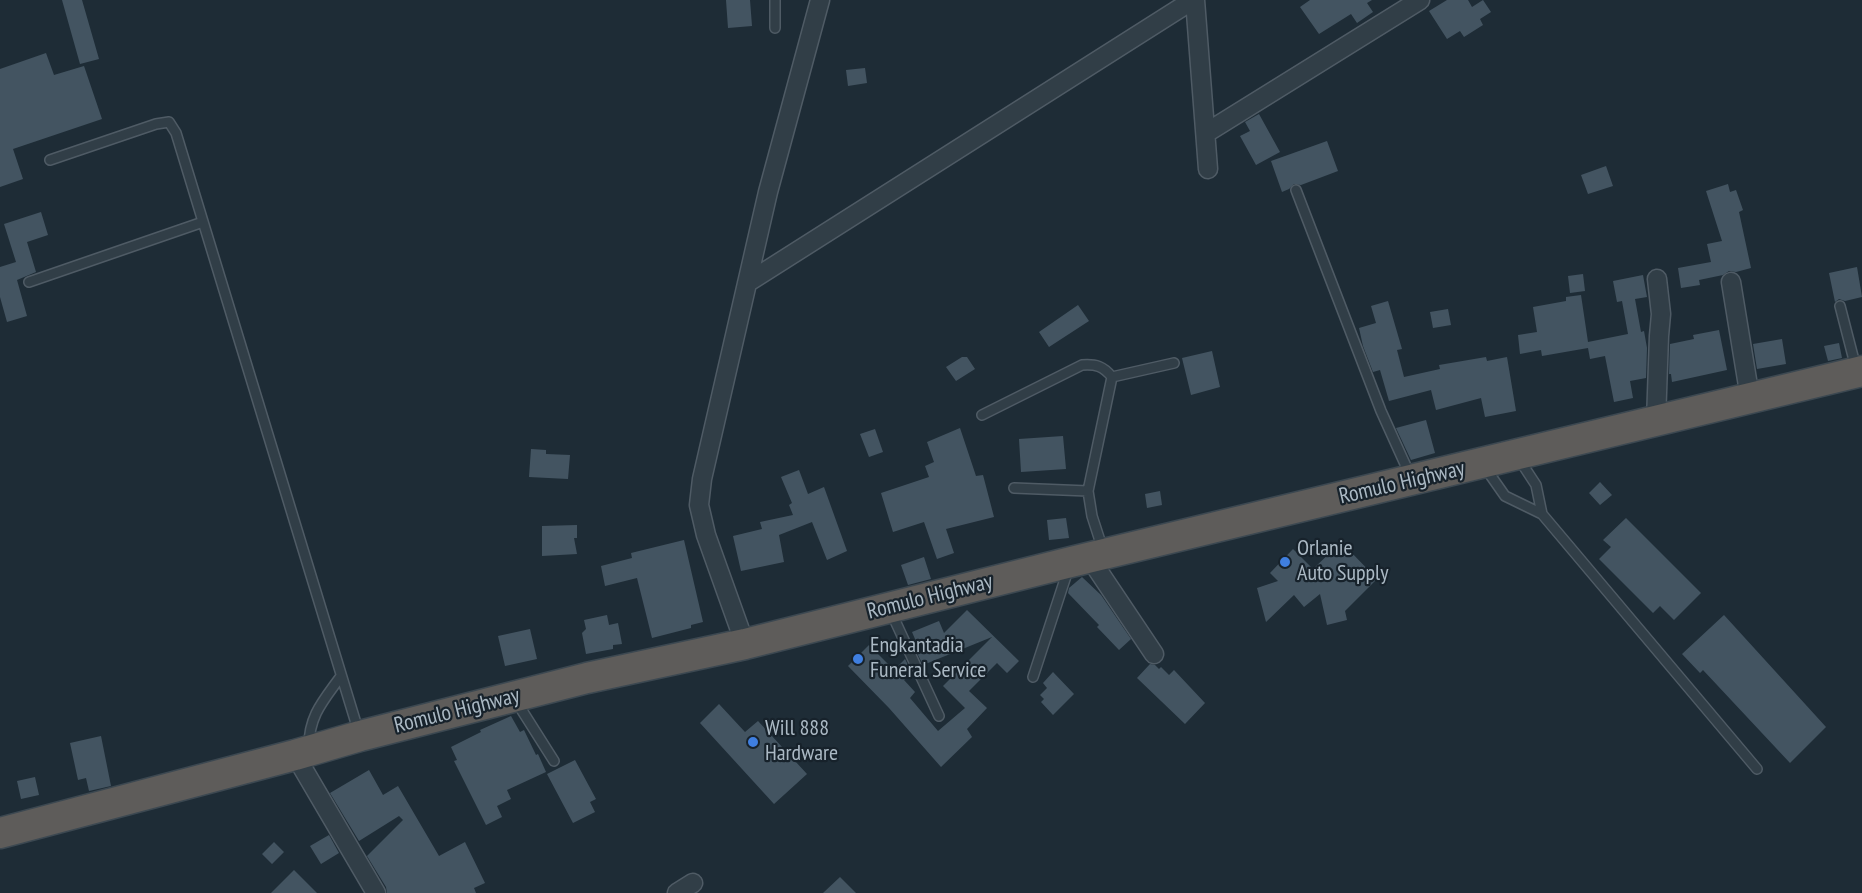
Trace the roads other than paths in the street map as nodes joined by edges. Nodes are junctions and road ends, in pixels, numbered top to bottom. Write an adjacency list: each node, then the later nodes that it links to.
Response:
1 (776, 0): 5 (lane)
2 (820, 0): 14 (street)
3 (1194, 0): 6 (street); 14 (street)
4 (1420, 0): 6 (street)
5 (776, 28)
6 (1206, 134): 8 (street)
7 (50, 160): 10 (lane)
8 (1208, 169)
9 (1296, 190): 24 (lane)
10 (203, 222): 12 (lane); 32 (lane)
11 (1657, 279): 21 (street)
12 (29, 282)
13 (1731, 282): 19 (street)
14 (747, 283): 30 (street)
15 (1840, 306): 17 (lane)
16 (1174, 363): 18 (lane)
17 (1859, 372): 19 (highway, Romulo Highway)
18 (1112, 377): 20 (lane); 26 (lane)
19 (1750, 399): 21 (highway, Romulo Highway)
20 (982, 415)
21 (1656, 421): 22 (highway, Romulo Highway)
22 (1516, 456): 23 (highway, Romulo Highway); 27 (lane)
23 (1483, 464): 24 (highway, Romulo Highway); 27 (lane)
24 (1413, 480): 28 (highway, Romulo Highway)
25 (1014, 488): 26 (lane)
26 (1088, 491): 28 (lane)
27 (1542, 514): 39 (lane)
28 (1088, 558): 29 (highway, Romulo Highway); 31 (street); 33 (lane)
29 (889, 608): 30 (highway, Romulo Highway); 35 (lane)
30 (745, 644): 34 (highway, Romulo Highway)
31 (1154, 654)
32 (341, 676): 36 (lane); 37 (lane)
33 (1033, 677)
34 (513, 696): 36 (highway, Romulo Highway); 38 (lane)
35 (939, 716)
36 (360, 736): 37 (highway, Romulo Highway)
37 (302, 753): 40 (highway, Romulo Highway); 42 (street)
38 (554, 761)
39 (1757, 770)
40 (0, 833)
41 (693, 883): 43 (street)
42 (376, 893)
43 (677, 893)

